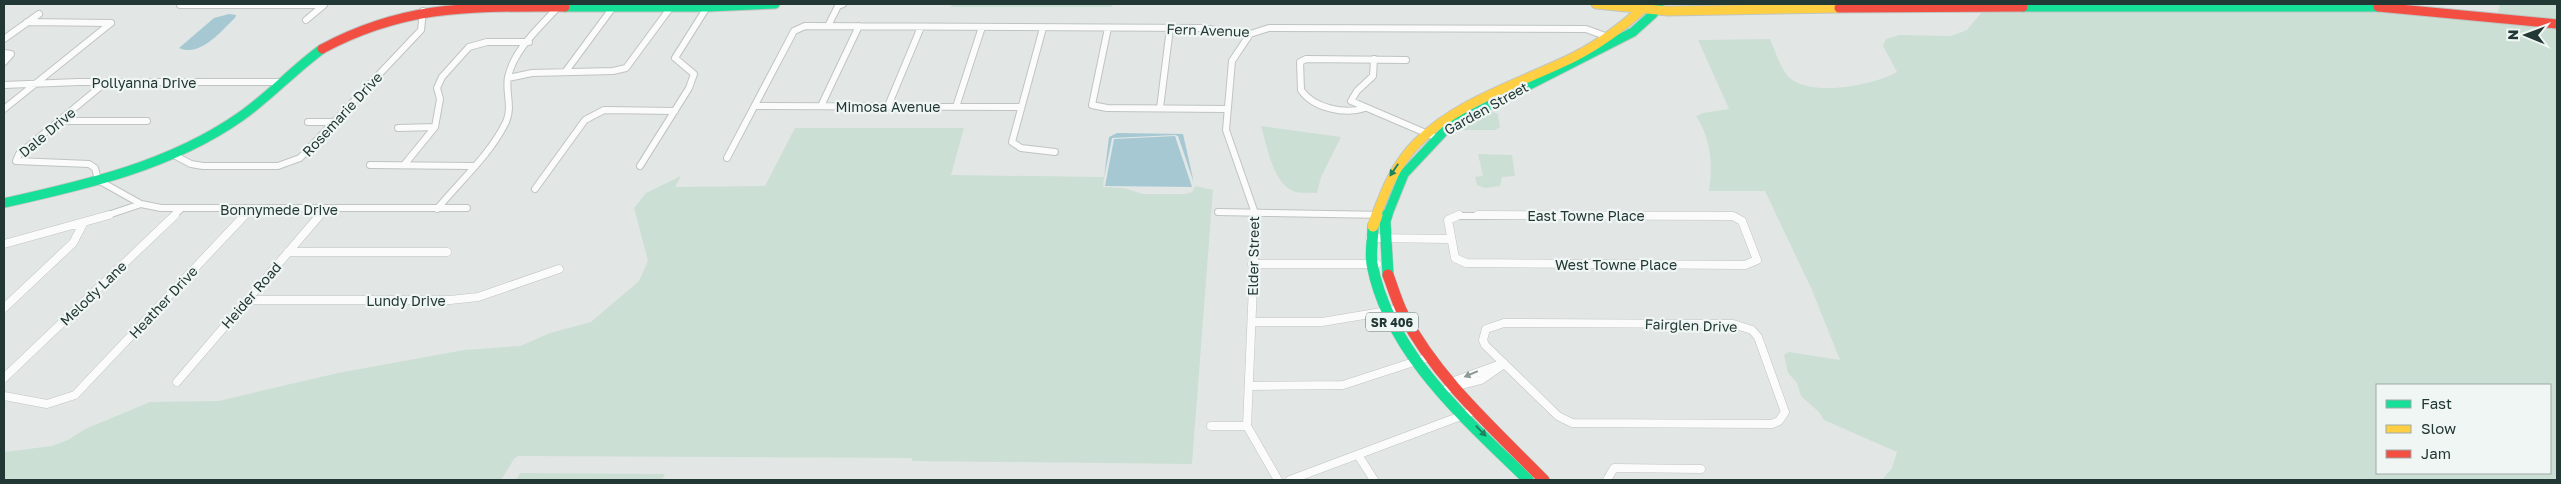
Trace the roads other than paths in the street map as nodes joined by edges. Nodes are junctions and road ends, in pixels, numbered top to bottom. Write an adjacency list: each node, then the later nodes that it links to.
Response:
1 (197, 4): 5 (street); 16 (street)
2 (775, 4): 7 (street)
3 (839, 4): 19 (street)
4 (1596, 4): 11 (street)
5 (180, 5)
6 (504, 5): 9 (street); 14 (street)
7 (708, 5): 13 (street); 50 (street)
8 (1987, 5): 12 (street); 18 (street)
9 (558, 6): 10 (street); 29 (street)
10 (614, 6): 13 (street); 34 (street)
11 (1651, 6): 12 (street); 27 (street); 35 (street, Garden Street / SR 406)
12 (1838, 6)
13 (670, 7): 34 (street)
14 (431, 8): 38 (street); 54 (street, Rosemarie Drive)
15 (39, 14): 17 (street)
16 (306, 20)
17 (27, 22): 28 (street); 40 (street)
18 (2557, 24)
19 (828, 26): 20 (street, Fern Avenue); 41 (street, Fern Avenue)
20 (859, 26): 21 (street, Fern Avenue); 42 (street)
21 (921, 27): 22 (street, Fern Avenue); 43 (street)
22 (982, 27): 23 (street, Fern Avenue); 44 (street)
23 (1043, 28): 24 (street, Fern Avenue); 45 (street)
24 (1108, 28): 25 (street, Fern Avenue); 46 (street)
25 (1170, 28): 26 (street, Fern Avenue); 46 (street)
26 (1250, 34): 27 (street, Fern Avenue); 49 (street, Elder Street)
27 (1608, 37): 35 (street)
28 (4, 39)
29 (529, 42): 36 (street); 55 (street)
30 (4, 53): 33 (street)
31 (1374, 60): 32 (street); 47 (street); 47 (street)
32 (1406, 60)
33 (4, 62)
34 (566, 71): 36 (street)
35 (1546, 72): 57 (street, Garden Street / SR 406); 57 (street, Garden Street / SR 406)
36 (508, 78): 63 (street)
37 (106, 82): 38 (street, Pollyanna Drive); 40 (street, Pollyanna Drive); 51 (street, Dale Drive)
38 (284, 82): 59 (street)
39 (4, 85): 40 (street, Pollyanna Drive)
40 (34, 85): 48 (street)
41 (755, 106): 42 (street, Mimosa Avenue); 60 (street)
42 (821, 106): 43 (street, Mimosa Avenue)
43 (888, 106): 44 (street, Mimosa Avenue)
44 (956, 107): 45 (street, Mimosa Avenue)
45 (1021, 107): 58 (street)
46 (1160, 108): 49 (street)
47 (1365, 108): 57 (street)
48 (4, 109)
49 (1227, 109): 75 (street, Elder Street)
50 (675, 111): 64 (street); 66 (street)
51 (60, 121): 52 (street); 65 (street, Dale Drive)
52 (147, 121)
53 (308, 122): 54 (street)
54 (334, 122): 59 (street, Rosemarie Drive)
55 (435, 127): 56 (street); 62 (street)
56 (398, 128)
57 (1431, 136): 76 (street, Garden Street / SR 406, one-way to 76); 77 (street, Garden Street / SR 406)
58 (1056, 152)
59 (172, 154): 65 (street)
60 (728, 158)
61 (370, 165): 62 (street)
62 (404, 165): 63 (street)
63 (472, 166): 73 (street)
64 (640, 166)
65 (98, 180): 67 (street); 68 (street, Bonnymede Drive)
66 (536, 189)
67 (4, 203)
68 (141, 204): 69 (street, Bonnymede Drive); 79 (street)
69 (182, 208): 71 (street, Bonnymede Drive); 98 (street, Melody Lane)
70 (467, 208): 73 (street, Bonnymede Drive)
71 (251, 209): 72 (street, Bonnymede Drive); 103 (street, Heather Drive)
72 (325, 209): 73 (street, Bonnymede Drive); 84 (street, Heider Road)
73 (437, 209)
74 (1218, 212): 75 (street)
75 (1256, 213): 76 (street); 86 (street, Elder Street)
76 (1374, 215): 77 (street); 80 (street, Garden Street / SR 406)
77 (1386, 215): 81 (street, Garden Street / SR 406)
78 (1742, 222): 82 (street, East Towne Place); 82 (street, West Towne Place)
79 (83, 224): 83 (street); 91 (street)
80 (1370, 238): 81 (street); 87 (street, Garden Street / SR 406)
81 (1383, 239): 82 (street); 88 (street, Garden Street / SR 406)
82 (1450, 239)
83 (4, 244)
84 (288, 252): 85 (street); 90 (street, Heider Road)
85 (447, 252)
86 (1252, 264): 87 (street); 94 (street, Elder Street)
87 (1373, 264): 88 (street); 93 (street, Garden Street / SR 406)
88 (1386, 265): 92 (street, Garden Street / SR 406)
89 (559, 269): 90 (street, Lundy Drive)
90 (247, 300): 99 (street, Heider Road)
91 (4, 308)
92 (1400, 309): 93 (street); 95 (street, Garden Street / SR 406)
93 (1387, 312): 94 (street); 96 (street, Garden Street / SR 406)
94 (1252, 322): 100 (street, Elder Street)
95 (1429, 357): 96 (street); 101 (street, Garden Street / SR 406)
96 (1417, 361): 100 (street); 102 (street, Garden Street / SR 406)
97 (1504, 363): 97 (street, Fairglen Drive); 101 (street)
98 (4, 378)
99 (177, 382)
100 (1249, 386): 107 (street, Elder Street)
101 (1454, 386): 102 (street); 104 (street, Garden Street / SR 406)
102 (1443, 391): 105 (street, Garden Street / SR 406)
103 (4, 396)
104 (1477, 410): 105 (street); 114 (street, Garden Street / SR 406)
105 (1465, 415): 108 (street); 113 (street, Garden Street / SR 406, one-way to 113)
106 (1211, 426): 107 (street)
107 (1247, 426): 110 (street)
108 (1358, 455): 111 (street); 112 (street)
109 (1700, 469): 115 (street)
110 (1278, 480)
111 (1290, 480)
112 (1374, 480)
113 (1528, 480)
114 (1544, 480)
115 (1607, 480)

